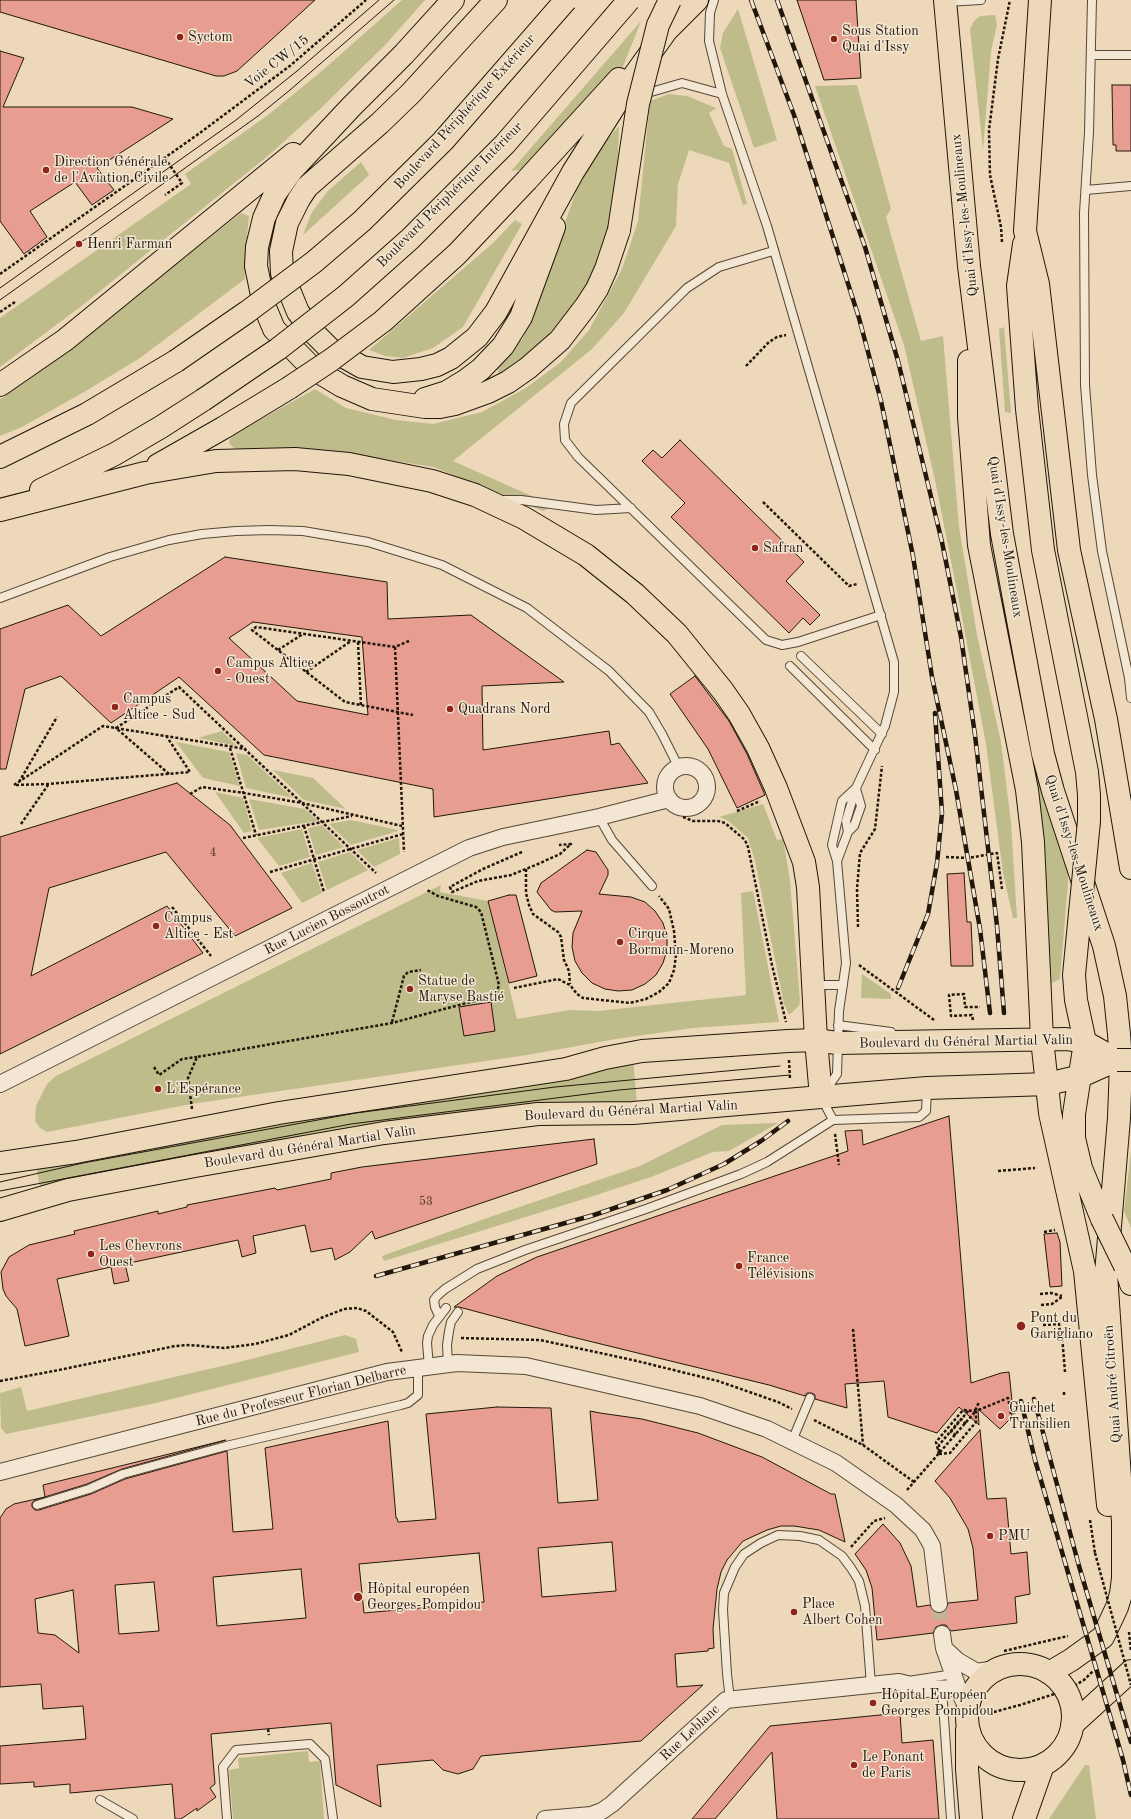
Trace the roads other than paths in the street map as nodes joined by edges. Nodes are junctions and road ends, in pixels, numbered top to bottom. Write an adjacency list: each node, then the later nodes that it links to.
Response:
1 (453, 0): 17 (main road)
2 (496, 0): 18 (main road)
3 (566, 0): 26 (main road, Boulevard Périphérique Extérieur, bridge)
4 (629, 0): 30 (main road, Boulevard Périphérique Intérieur, bridge)
5 (670, 0): 25 (main road, bridge)
6 (697, 0): 12 (main road)
7 (714, 0): 15 (lane)
8 (981, 0): 11 (lane)
9 (1040, 0): 21 (main road)
10 (1092, 0): 13 (lane)
11 (945, 1): 23 (main road, Quai d'Issy-les-Moulineaux)
12 (669, 27): 16 (main road); 27 (main road, bridge)
13 (1091, 55): 14 (lane); 20 (lane)
14 (1131, 55)
15 (722, 94): 16 (lane); 22 (lane)
16 (623, 103): 18 (main road)
17 (351, 107): 24 (main road); 25 (main road)
18 (573, 172): 25 (main road)
19 (1131, 186): 20 (lane)
20 (1086, 190): 35 (lane)
21 (1025, 231): 42 (main road); 50 (main road, bridge)
22 (773, 251): 29 (lane); 32 (lane)
23 (969, 266): 49 (main road); 51 (main road, Quai d'Issy-les-Moulineaux)
24 (0, 385)
25 (409, 405)
26 (0, 457)
27 (145, 472): 28 (main road); 30 (main road)
28 (486, 500): 29 (lane); 46 (main road)
29 (631, 508): 32 (lane)
30 (0, 510)
31 (0, 598): 38 (lane)
32 (881, 615): 36 (lane)
33 (801, 656): 36 (lane)
34 (790, 666): 37 (lane)
35 (1131, 698)
36 (882, 734): 37 (lane)
37 (875, 750): 39 (lane)
38 (679, 768): 40 (street); 40 (street)
39 (856, 788): 43 (lane); 43 (lane)
40 (669, 799): 41 (street, Rue Lucien Bossoutrot)
41 (598, 817): 45 (lane); 53 (street, Rue Lucien Bossoutrot)
42 (1129, 835): 44 (main road)
43 (837, 861): 47 (lane)
44 (1131, 868)
45 (652, 886)
46 (812, 985): 47 (lane); 48 (main road)
47 (843, 985): 48 (lane)
48 (830, 1036): 49 (main road, Boulevard du Général Martial Valin); 56 (main road); 58 (main road, Boulevard du Général Martial Valin)
49 (1042, 1039): 50 (main road, Boulevard du Général Martial Valin); 54 (main road)
50 (1085, 1042): 51 (main road, Boulevard du Général Martial Valin); 52 (main road)
51 (1123, 1061): 52 (main road, Boulevard du Général Martial Valin); 70 (main road, Quai André Citroën)
52 (1081, 1076): 54 (main road, Boulevard du Général Martial Valin); 60 (main road, bridge)
53 (0, 1084)
54 (1048, 1084): 55 (main road, Boulevard du Général Martial Valin); 70 (main road)
55 (927, 1088): 56 (main road, Boulevard du Général Martial Valin); 57 (lane)
56 (820, 1097): 57 (lane); 59 (main road, Boulevard du Général Martial Valin)
57 (833, 1120): 63 (lane)
58 (0, 1162)
59 (0, 1210)
60 (1128, 1275)
61 (446, 1308): 63 (lane)
62 (458, 1312): 64 (lane)
63 (439, 1316): 65 (lane)
64 (448, 1364): 65 (street, Rue du Professeur Florian Delbarre); 67 (street, Rue du Professeur Florian Delbarre)
65 (419, 1368): 68 (street, Rue du Professeur Florian Delbarre); 69 (lane)
66 (810, 1398): 67 (lane)
67 (792, 1441): 71 (street, Rue du Professeur Florian Delbarre)
68 (0, 1472)
69 (37, 1505)
70 (1123, 1578): 75 (main road, Quai André Citroën)
71 (939, 1604)
72 (999, 1660): 74 (street); 75 (main road); 81 (main road)
73 (1131, 1671): 82 (main road)
74 (977, 1672): 76 (lane, Rue Leblanc); 76 (street)
75 (1048, 1672): 82 (main road)
76 (955, 1681): 77 (lane, Rue Leblanc); 79 (street, Rue Leblanc); 81 (street)
77 (899, 1682): 78 (street, Rue Leblanc); 79 (street, Rue Leblanc)
78 (871, 1685): 80 (street, Rue Leblanc); 80 (lane)
79 (942, 1690): 89 (lane)
80 (730, 1700): 88 (street, Rue Leblanc)
81 (967, 1716): 83 (main road); 90 (main road)
82 (1072, 1725): 83 (main road)
83 (1043, 1765): 91 (main road)
84 (100, 1800): 85 (lane)
85 (133, 1819)
86 (227, 1819): 87 (lane)
87 (333, 1819)
88 (546, 1819)
89 (952, 1819)
90 (971, 1819)
91 (1024, 1819)

